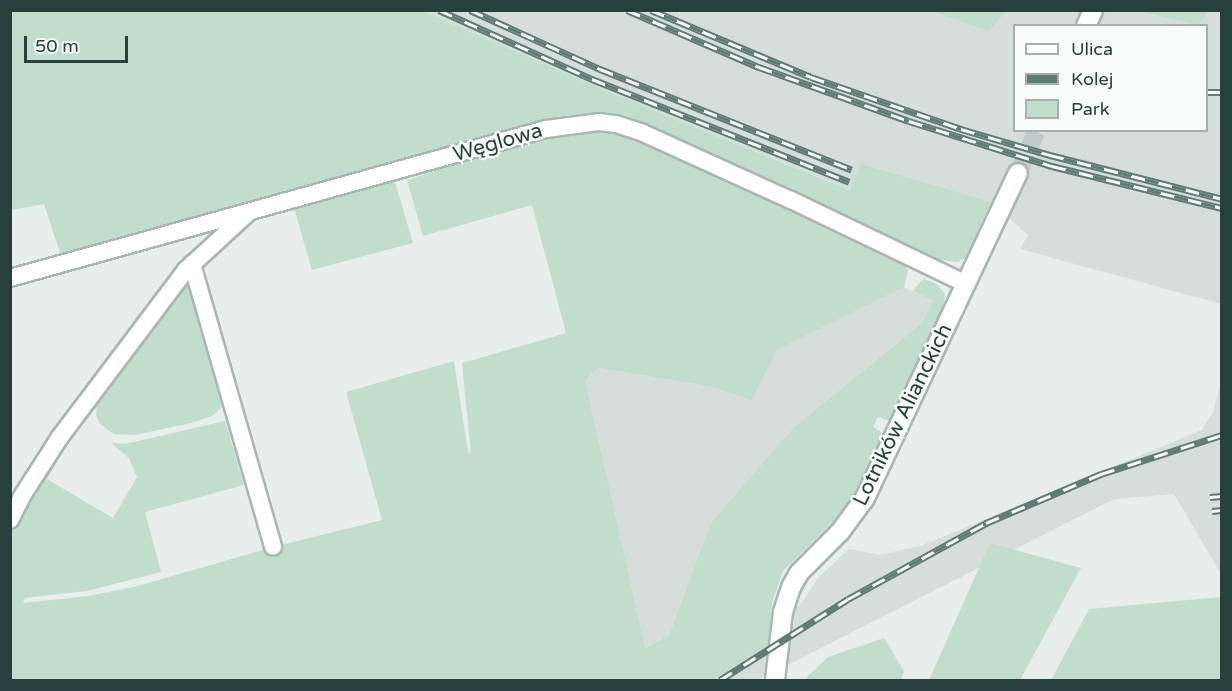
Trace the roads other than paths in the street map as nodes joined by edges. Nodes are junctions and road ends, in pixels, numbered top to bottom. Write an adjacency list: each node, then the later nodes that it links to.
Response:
1 (1094, 10): 2 (main road)
2 (1087, 24)
3 (1018, 173): 7 (main road, Lotników Alianckich)
4 (250, 212): 5 (street); 6 (street, Węglowa); 7 (street, Węglowa)
5 (192, 264): 8 (street); 9 (street)
6 (10, 278)
7 (966, 284): 10 (main road, Lotników Alianckich)
8 (10, 520)
9 (273, 547)
10 (775, 681)

